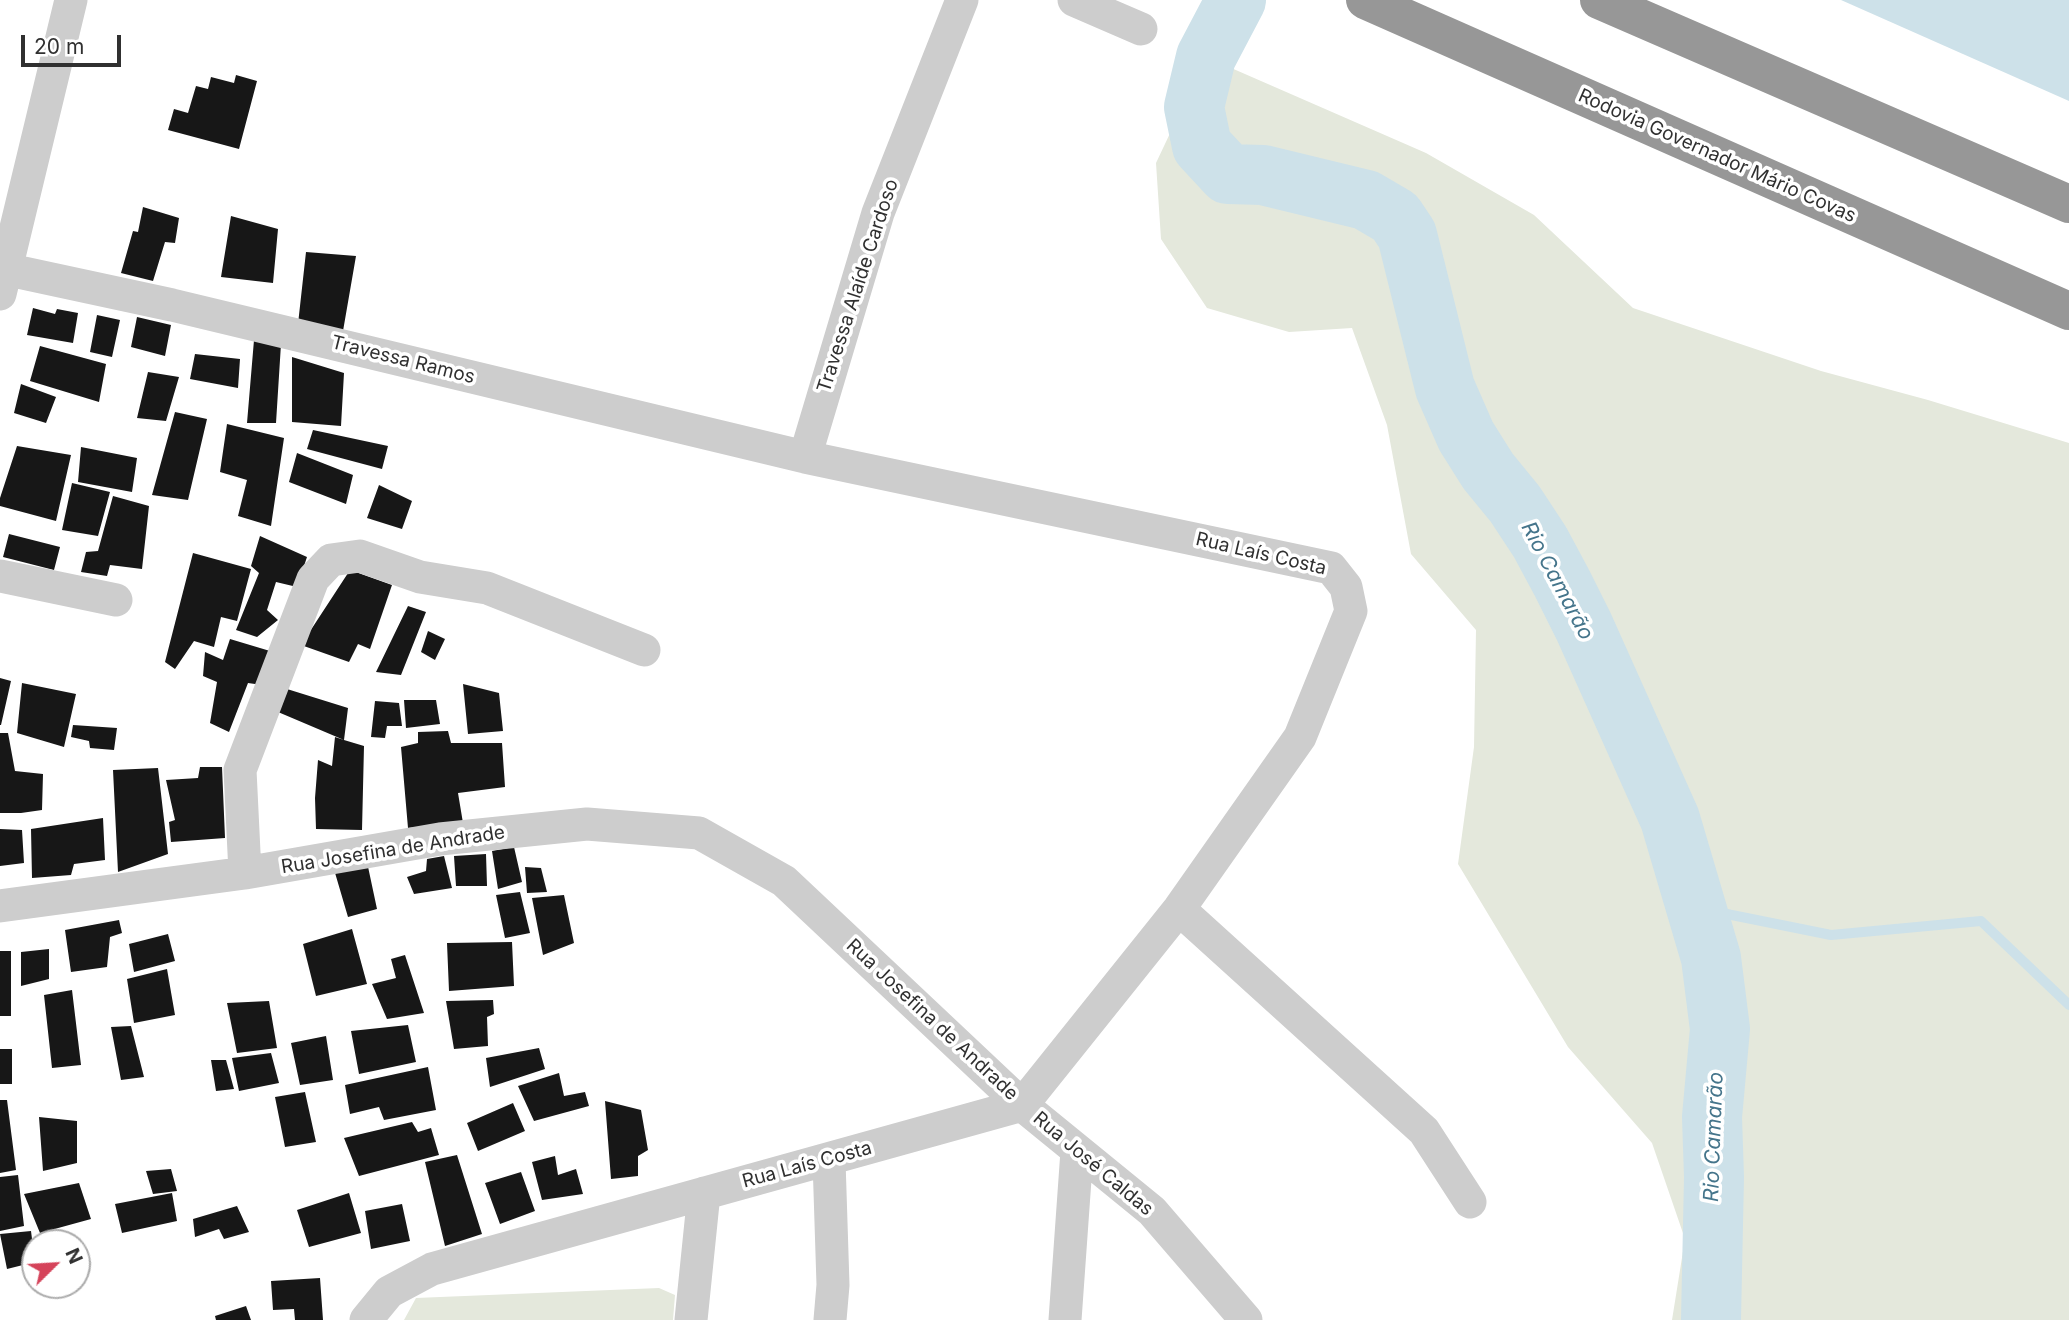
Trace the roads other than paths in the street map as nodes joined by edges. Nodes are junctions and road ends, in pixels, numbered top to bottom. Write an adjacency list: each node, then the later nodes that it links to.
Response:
1 (71, 0): 8 (street)
2 (962, 0): 10 (street, Travessa Alaíde Cardoso)
3 (1074, 0): 6 (street)
4 (1365, 0): 9 (highway, Rodovia Governador Mário Covas)
5 (1599, 0): 7 (highway)
6 (1141, 29)
7 (2069, 204)
8 (2, 277): 10 (street, Travessa Ramos)
9 (2069, 311)
10 (805, 457): 16 (street, Rua Laís Costa)
11 (0, 576): 12 (street)
12 (116, 600)
13 (644, 650): 14 (street)
14 (244, 873): 15 (street, Rua Josefina de Andrade); 17 (street, Rua Josefina de Andrade)
15 (0, 906)
16 (1179, 909): 17 (street, Rua Laís Costa); 21 (street)
17 (1022, 1105): 18 (street, Rua José Caldas); 19 (street, Rua Laís Costa)
18 (1077, 1152): 25 (street); 26 (street, Rua José Caldas)
19 (829, 1160): 20 (street, Rua Laís Costa); 24 (street)
20 (705, 1193): 22 (street, Rua Laís Costa); 23 (street)
21 (1471, 1202)
22 (366, 1320)
23 (691, 1320)
24 (830, 1320)
25 (1065, 1320)
26 (1246, 1320)

